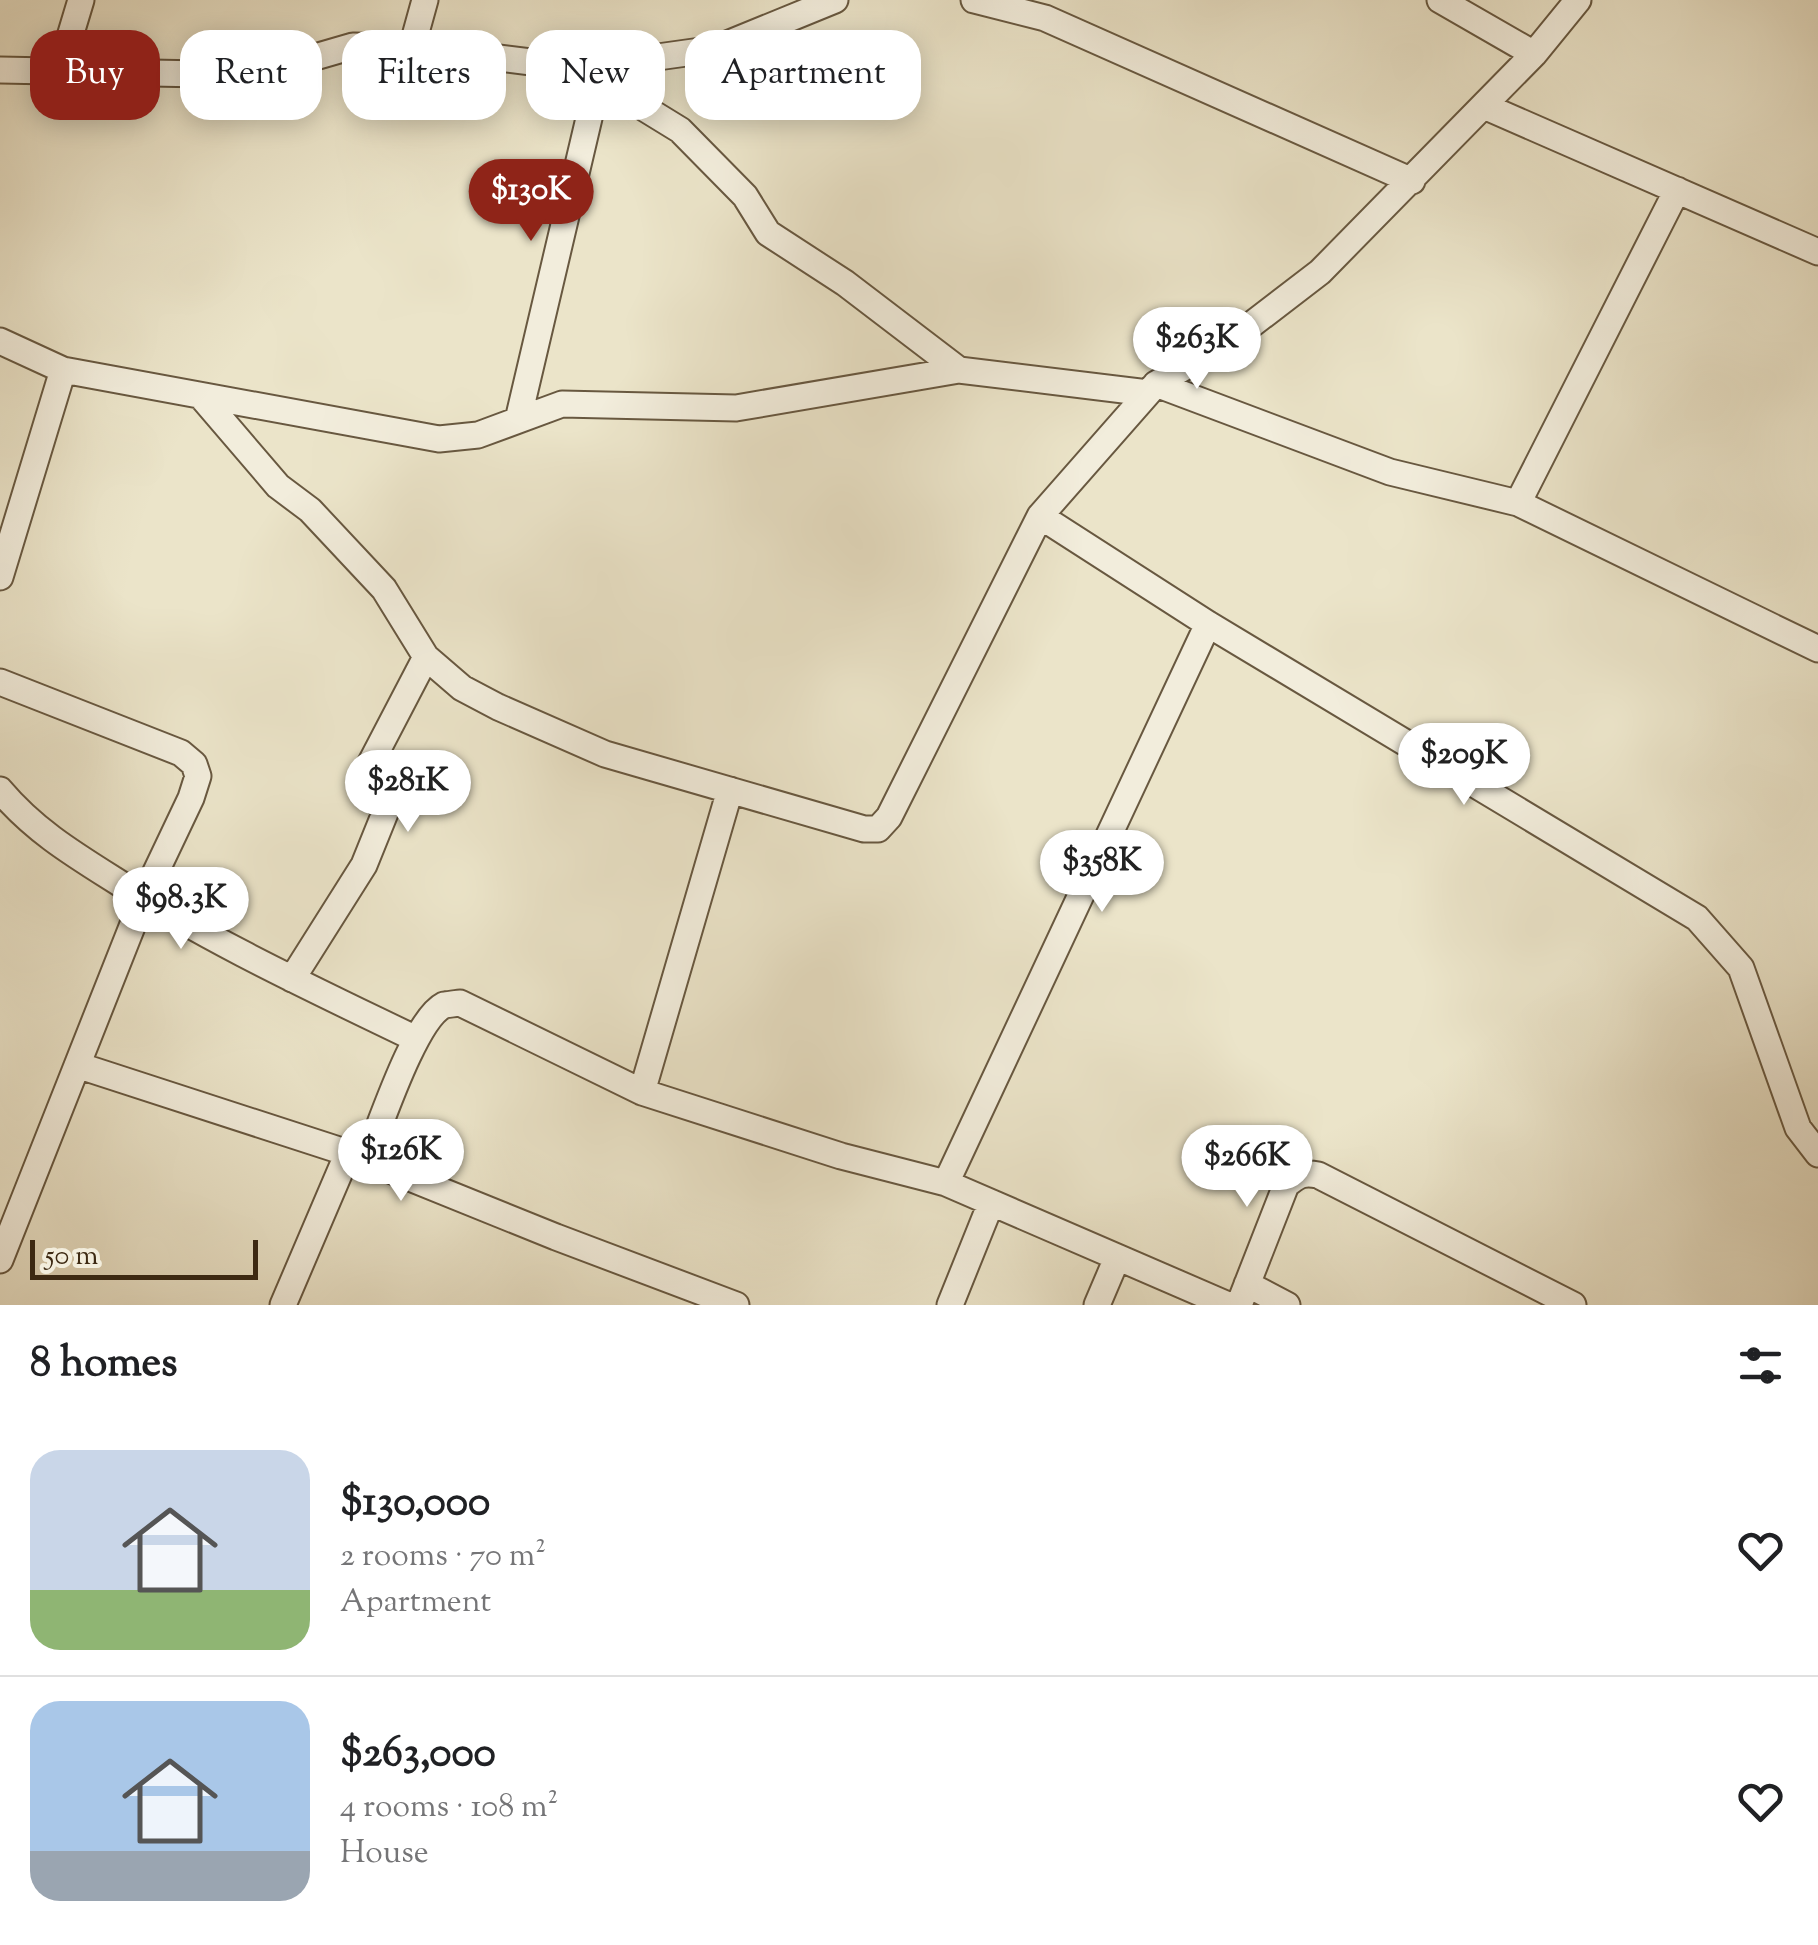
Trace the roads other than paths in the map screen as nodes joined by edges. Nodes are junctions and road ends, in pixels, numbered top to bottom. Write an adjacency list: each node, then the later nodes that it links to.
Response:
1 (81, 0): 7 (street)
2 (425, 0): 8 (street)
3 (835, 0): 11 (street)
4 (974, 0): 18 (street)
5 (1440, 0): 10 (street)
6 (1578, 0): 10 (street)
7 (72, 30)
8 (417, 30)
9 (342, 49): 14 (street)
10 (1534, 54): 15 (street)
11 (665, 59)
12 (0, 70): 13 (street)
13 (30, 72)
14 (160, 74)
15 (1484, 106): 18 (street); 19 (street)
16 (579, 120): 26 (street)
17 (664, 120): 23 (street)
18 (1412, 181): 24 (street)
19 (1677, 190): 20 (street); 27 (street)
20 (1818, 252)
21 (0, 342): 22 (street)
22 (63, 370): 25 (street); 29 (street)
23 (960, 370): 24 (street); 26 (street)
24 (1152, 388): 27 (street); 28 (street)
25 (201, 396): 26 (street); 32 (street)
26 (518, 420)
27 (1518, 504): 31 (street)
28 (1040, 516): 30 (street); 35 (street)
29 (0, 577)
30 (1208, 624): 41 (street); 43 (street)
31 (1818, 649)
32 (426, 657): 35 (street); 37 (street)
33 (0, 682): 36 (street)
34 (0, 790): 36 (street)
35 (730, 790): 40 (street)
36 (144, 899): 37 (street); 39 (street)
37 (292, 979): 38 (street)
38 (416, 1039): 40 (street); 42 (street)
39 (80, 1066): 42 (street); 46 (street)
40 (642, 1092): 43 (street)
41 (1818, 1154)
42 (358, 1157): 48 (street); 49 (street)
43 (946, 1183): 44 (street)
44 (990, 1203): 45 (street); 50 (street)
45 (1117, 1258): 51 (street); 52 (street)
46 (0, 1260)
47 (1243, 1294): 53 (street); 54 (street)
48 (283, 1305)
49 (736, 1305)
50 (950, 1305)
51 (1097, 1305)
52 (1228, 1305)
53 (1287, 1305)
54 (1574, 1305)

